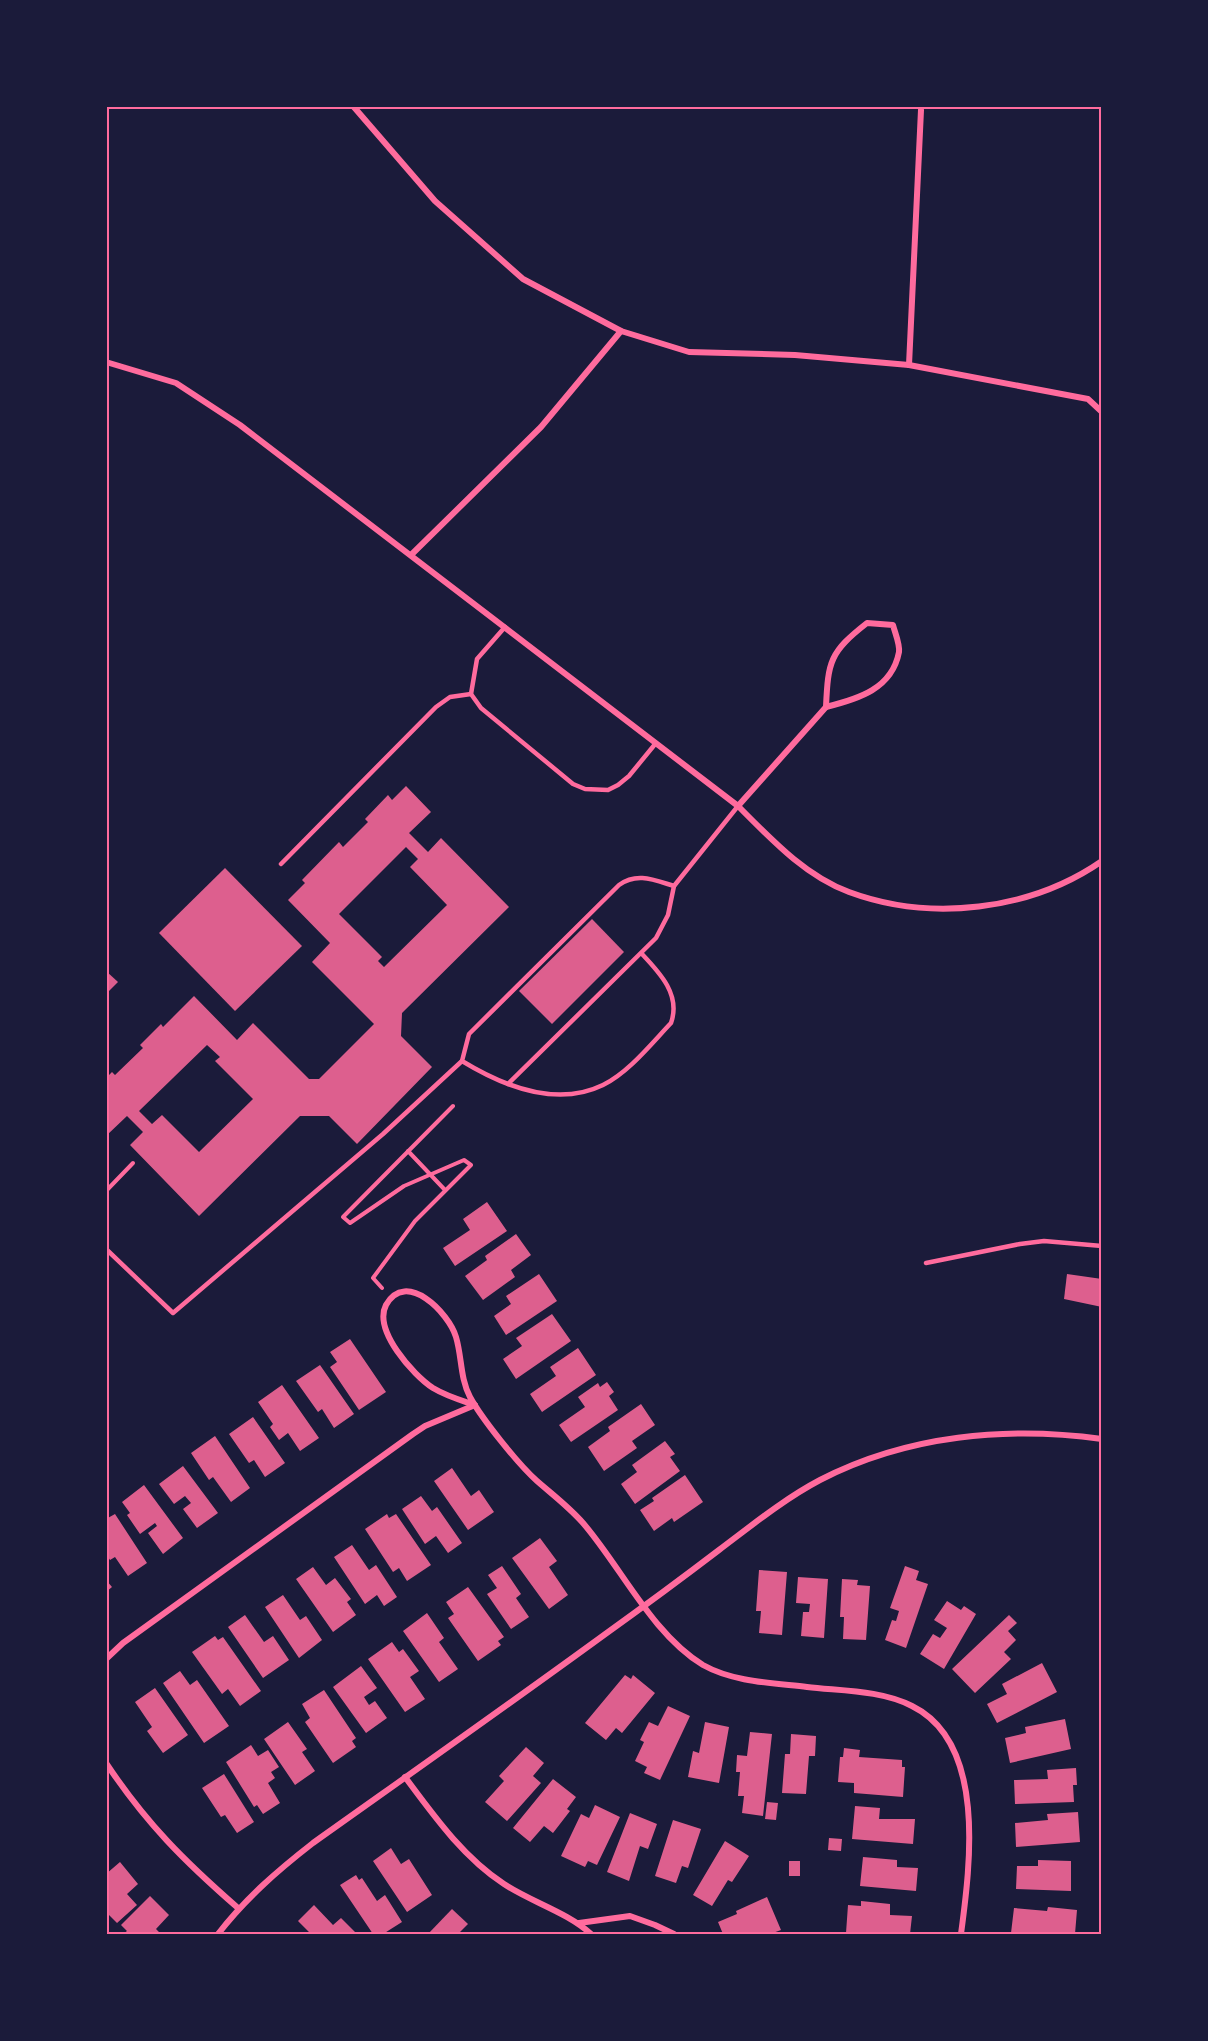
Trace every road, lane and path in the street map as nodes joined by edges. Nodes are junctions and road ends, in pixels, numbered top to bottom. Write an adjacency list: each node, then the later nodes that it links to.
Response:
1 (353, 106): 3 (street)
2 (922, 108): 5 (street)
3 (621, 331): 5 (street); 7 (street)
4 (106, 362): 7 (street)
5 (909, 365): 6 (street)
6 (1101, 412)
7 (411, 555): 8 (street)
8 (505, 627): 9 (lane); 11 (street)
9 (471, 694): 11 (lane); 14 (lane)
10 (826, 707): 10 (street); 12 (street)
11 (656, 743): 12 (street)
12 (738, 806): 13 (street); 15 (lane)
13 (1101, 861)
14 (281, 864)
15 (674, 886): 16 (lane); 17 (lane)
16 (642, 954): 18 (lane); 18 (lane)
17 (462, 1061): 18 (lane); 26 (lane)
18 (508, 1084)
19 (453, 1106): 20 (path)
20 (408, 1151): 22 (path); 22 (path)
21 (133, 1163): 24 (path)
22 (430, 1174): 23 (path); 23 (path)
23 (445, 1190): 28 (path)
24 (106, 1191)
25 (1101, 1246): 27 (lane)
26 (106, 1249)
27 (926, 1263)
28 (384, 1290)
29 (475, 1405): 29 (street); 31 (street); 32 (street)
30 (1101, 1439): 31 (street)
31 (645, 1606): 34 (street); 40 (street)
32 (106, 1659)
33 (106, 1763): 35 (street)
34 (405, 1777): 35 (street); 36 (street)
35 (238, 1908): 37 (street)
36 (576, 1923): 38 (street); 39 (street)
37 (218, 1935)
38 (591, 1935)
39 (674, 1935)
40 (961, 1935)

